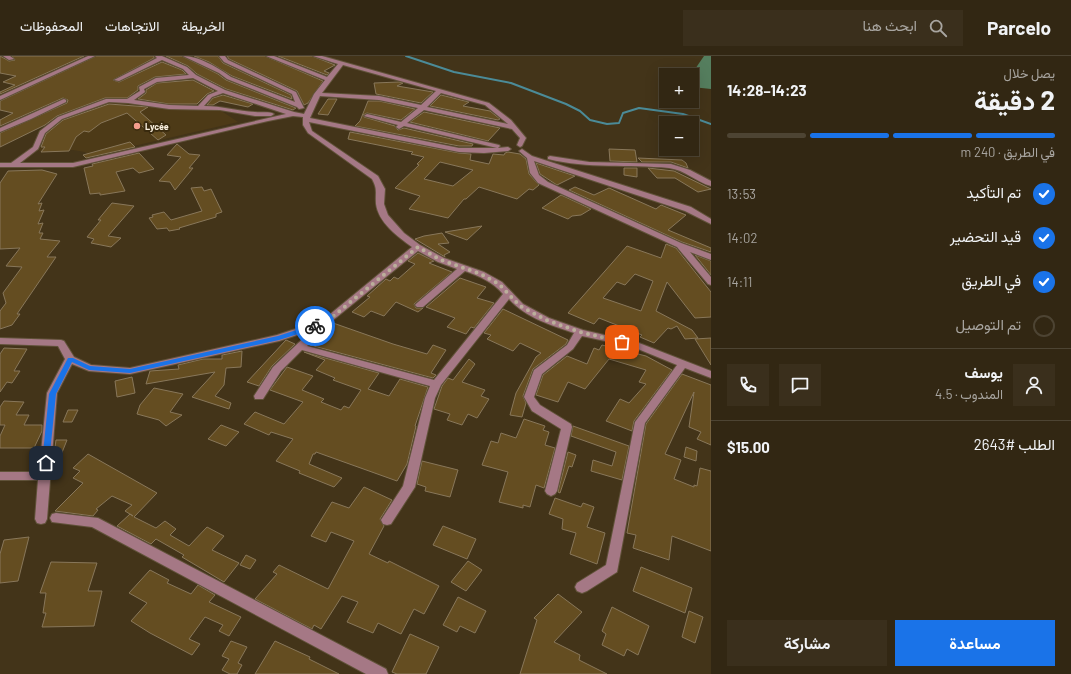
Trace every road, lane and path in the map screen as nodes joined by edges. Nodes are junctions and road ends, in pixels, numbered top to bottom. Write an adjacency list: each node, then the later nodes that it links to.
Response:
1 (92, 56): 14 (street)
2 (160, 56): 8 (street); 10 (street)
3 (186, 56): 17 (street)
4 (222, 56): 17 (street)
5 (268, 56): 9 (street)
6 (316, 56): 7 (street)
7 (342, 63): 9 (street); 11 (street)
8 (194, 76): 12 (street); 16 (street)
9 (327, 79): 13 (street)
10 (118, 80)
11 (441, 90): 19 (street); 23 (street)
12 (223, 91): 18 (street); 20 (street)
13 (317, 94): 19 (street); 20 (street)
14 (0, 98)
15 (64, 101): 24 (street)
16 (128, 101): 18 (street); 29 (street)
17 (301, 106): 20 (street)
18 (199, 108): 20 (street)
19 (424, 108): 22 (street); 23 (street)
20 (302, 116): 25 (street); 29 (street); 33 (street)
21 (367, 116): 22 (street)
22 (402, 124): 25 (street); 26 (street)
23 (516, 128): 27 (street)
24 (0, 130)
25 (389, 135): 26 (street)
26 (507, 148): 27 (street)
27 (525, 152): 30 (street); 31 (street); 32 (street)
28 (0, 165): 29 (street)
29 (13, 165)
30 (711, 184)
31 (711, 222)
32 (678, 245): 34 (street); 36 (street)
33 (418, 247): 35 (street); 39 (street)
34 (711, 257)
35 (463, 268): 37 (street); 38 (street)
36 (711, 282)
37 (508, 294): 40 (street); 46 (street)
38 (420, 305)
39 (326, 322): 42 (street); 43 (street)
40 (580, 332): 44 (street); 50 (street)
41 (0, 341): 43 (street)
42 (301, 347): 46 (street); 47 (street)
43 (70, 359): 49 (street)
44 (683, 364): 45 (street); 54 (street)
45 (711, 375)
46 (436, 384): 53 (street)
47 (259, 396)
48 (0, 476): 49 (street)
49 (44, 476): 52 (street)
50 (551, 491)
51 (56, 518): 55 (street)
52 (41, 519)
53 (387, 520)
54 (582, 587)
55 (381, 674)

